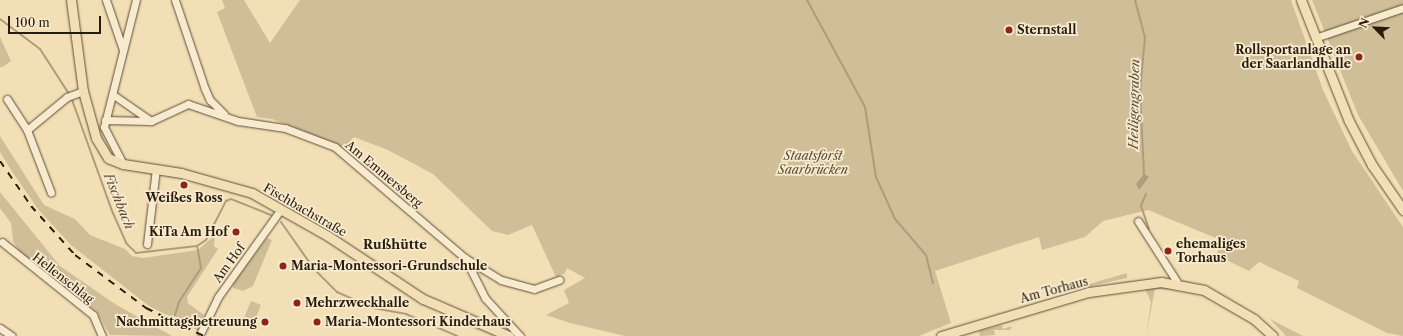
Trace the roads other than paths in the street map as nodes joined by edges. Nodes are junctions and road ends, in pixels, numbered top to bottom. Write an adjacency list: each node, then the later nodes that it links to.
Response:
1 (71, 0): 9 (main road)
2 (106, 0): 8 (street)
3 (136, 0): 8 (street)
4 (175, 0): 12 (street)
5 (1301, 0): 7 (main road)
6 (1403, 8): 7 (street)
7 (1316, 38): 19 (main road)
8 (122, 50): 13 (street)
9 (84, 91): 15 (street); 16 (main road, Fischbachstraße)
10 (116, 96): 14 (street)
11 (7, 99): 15 (street)
12 (231, 118): 14 (street, Am Emmersberg); 24 (street, Am Emmersberg)
13 (105, 120): 14 (street, Am Emmersberg); 16 (street)
14 (151, 121)
15 (27, 130): 18 (street)
16 (123, 164): 17 (main road, Fischbachstraße)
17 (156, 169): 20 (main road, Fischbachstraße); 23 (street)
18 (51, 193)
19 (1403, 210)
20 (279, 212): 28 (street, Am Hof); 31 (main road, Fischbachstraße)
21 (1138, 221): 26 (street)
22 (2, 242): 30 (street, Hellenschlag)
23 (147, 244)
24 (465, 258): 25 (street, Am Emmersberg); 32 (street, Am Emmersberg)
25 (559, 280)
26 (1177, 282): 33 (main road, Am Torhaus); 34 (main road, Am Torhaus)
27 (0, 328): 29 (street)
28 (201, 332)
29 (12, 336)
30 (102, 336)
31 (509, 336)
32 (520, 336)
33 (941, 336)
34 (1273, 336)

